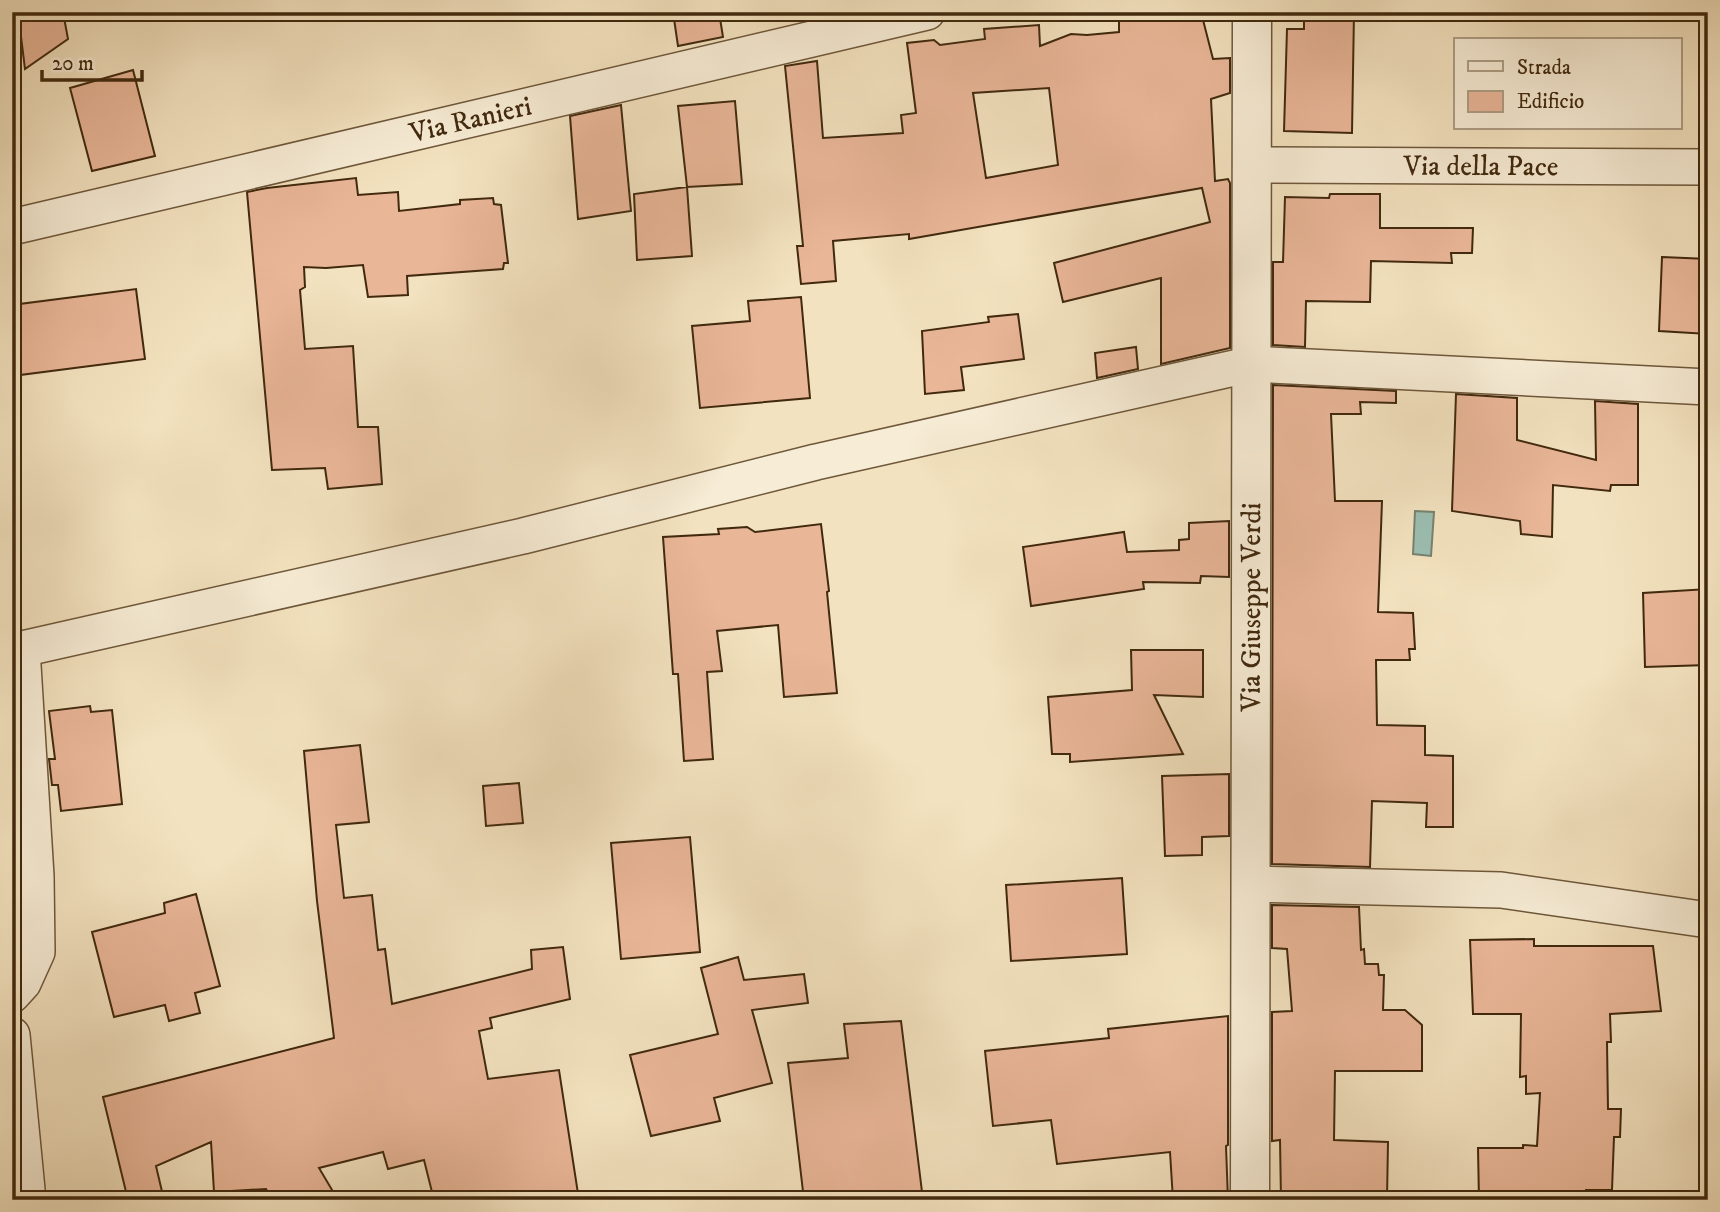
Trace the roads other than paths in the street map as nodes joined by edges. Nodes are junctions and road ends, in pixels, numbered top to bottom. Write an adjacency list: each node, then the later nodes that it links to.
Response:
1 (927, 12): 5 (street, Via Ranieri)
2 (1252, 12): 3 (street, Via Giuseppe Verdi)
3 (1253, 165): 4 (street, Via della Pace); 6 (street, Via Giuseppe Verdi)
4 (1708, 167)
5 (12, 227)
6 (1252, 364): 7 (street); 8 (street, Via Giuseppe Verdi); 10 (street)
7 (1708, 387)
8 (1251, 884): 9 (street); 13 (street, Via Giuseppe Verdi)
9 (1708, 920)
10 (12, 995)
11 (12, 1035): 12 (street)
12 (28, 1200)
13 (1250, 1200)

